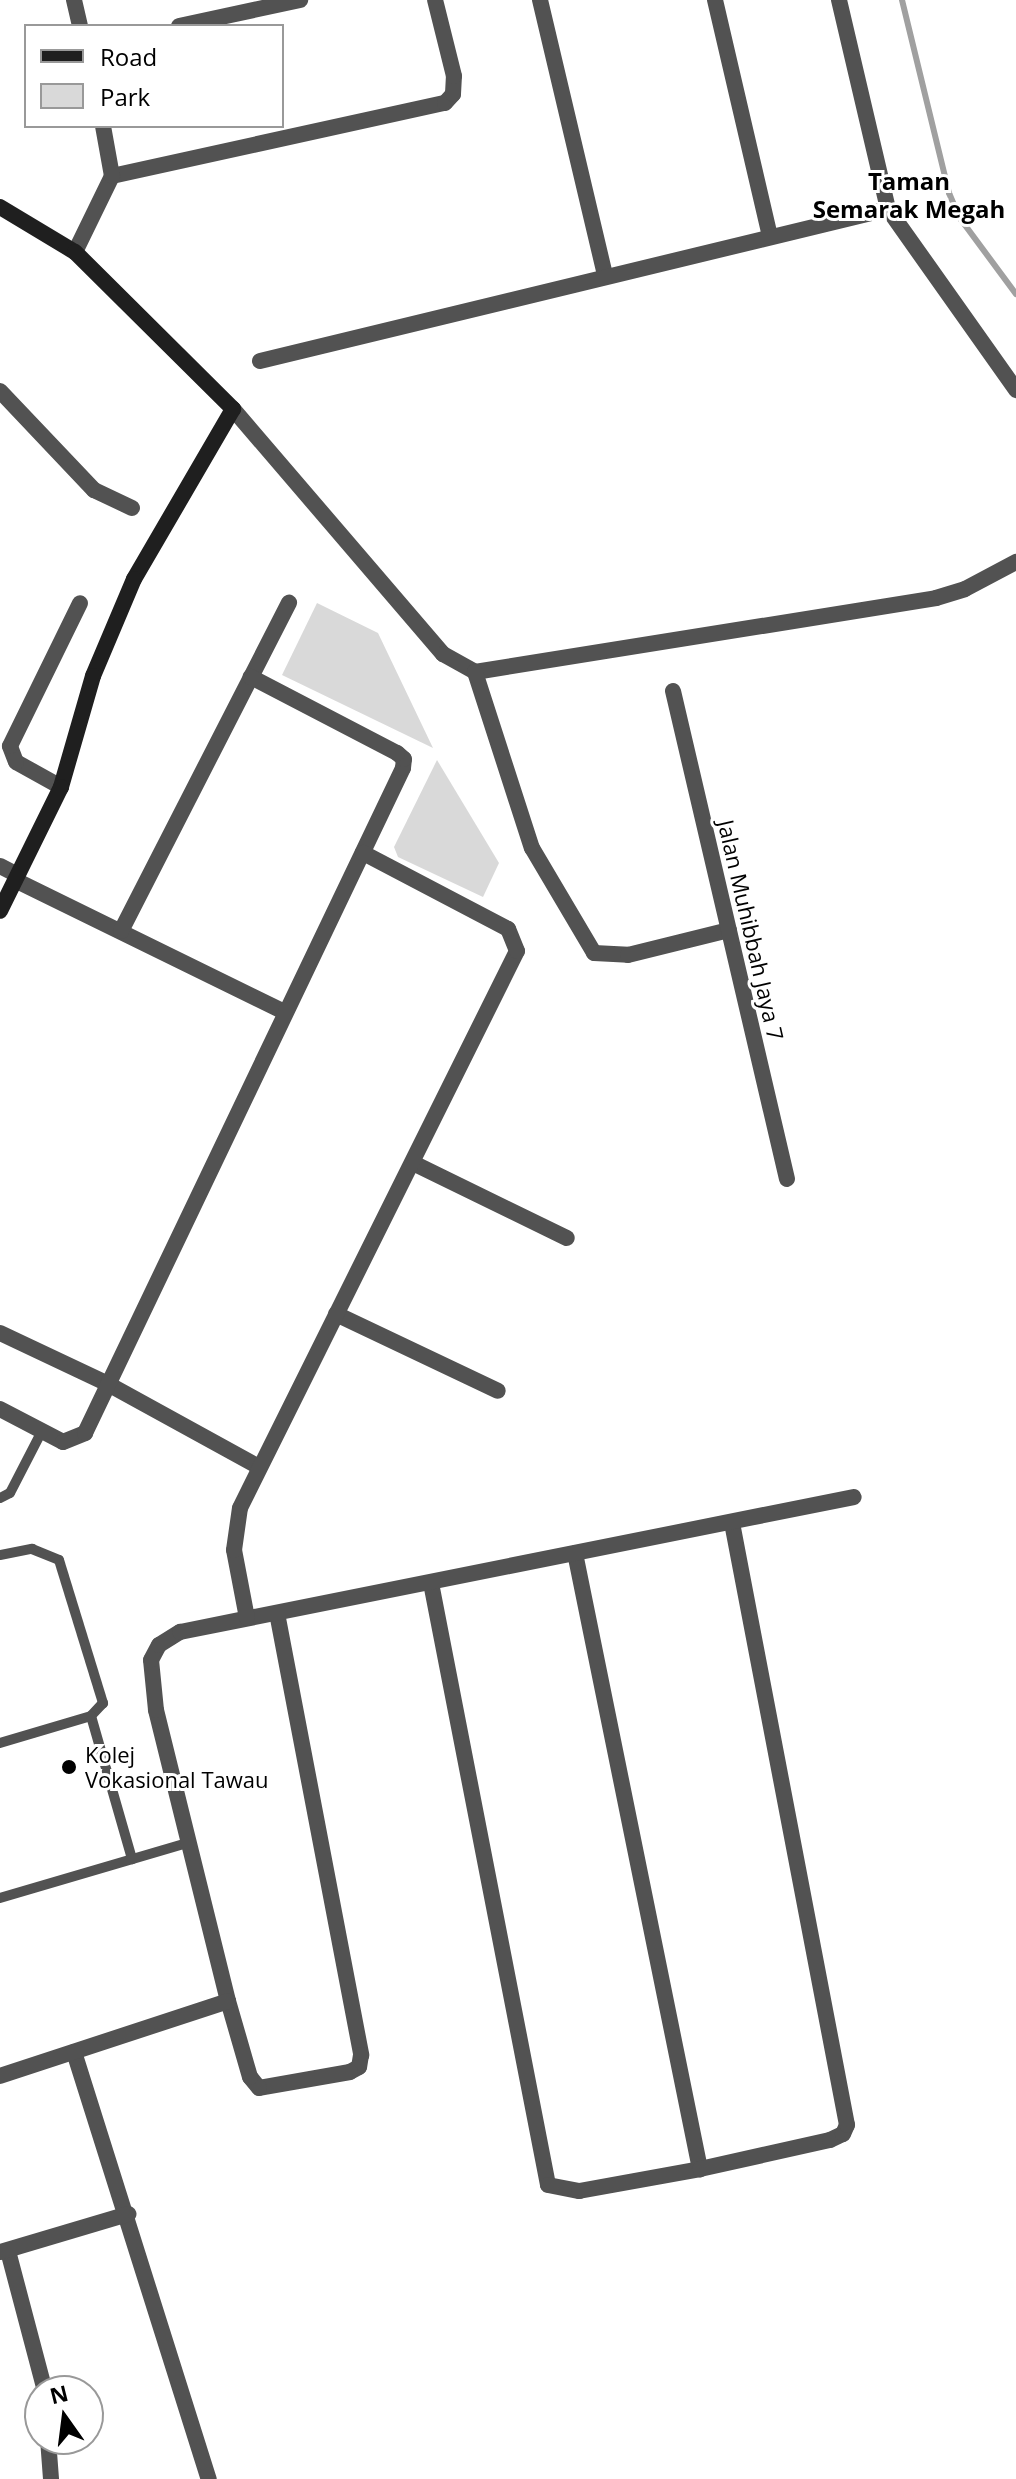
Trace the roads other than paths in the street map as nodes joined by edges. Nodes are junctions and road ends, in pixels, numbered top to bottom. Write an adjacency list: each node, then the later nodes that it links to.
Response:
1 (74, 0): 7 (street)
2 (300, 0): 8 (street)
3 (435, 0): 10 (street)
4 (540, 0): 15 (street)
5 (715, 0): 13 (street)
6 (839, 0): 12 (street)
7 (80, 24)
8 (188, 24)
9 (103, 128): 10 (street)
10 (112, 176): 14 (street)
11 (0, 207): 14 (street)
12 (888, 209): 13 (street); 17 (street)
13 (770, 236): 15 (street)
14 (75, 252): 19 (street)
15 (605, 276): 16 (street)
16 (260, 361)
17 (1016, 390)
18 (0, 391): 20 (street)
19 (233, 409): 24 (street); 27 (street)
20 (132, 508)
21 (1016, 562): 24 (street)
22 (289, 602): 25 (street)
23 (80, 603): 27 (street)
24 (475, 672): 32 (street)
25 (251, 677): 28 (street); 33 (street)
26 (673, 691): 32 (street, Jalan Muhibbah Jaya 7)
27 (61, 787): 30 (street)
28 (363, 853): 34 (street); 35 (street)
29 (0, 866): 30 (street)
30 (17, 878): 31 (street); 33 (street)
31 (0, 911)
32 (729, 930): 36 (street, Jalan Muhibbah Jaya 7)
33 (121, 931): 34 (street)
34 (285, 1012): 40 (street)
35 (413, 1163): 37 (street); 38 (street)
36 (787, 1179)
37 (567, 1238)
38 (336, 1314): 41 (street); 44 (street)
39 (0, 1333): 40 (street)
40 (108, 1384): 43 (street); 44 (street)
41 (498, 1391)
42 (0, 1409): 43 (street)
43 (42, 1431): 46 (lane)
44 (259, 1467): 52 (street)
45 (854, 1497): 47 (street)
46 (0, 1498)
47 (732, 1523): 48 (street); 61 (street)
48 (575, 1553): 50 (street); 61 (street)
49 (0, 1555): 53 (lane)
50 (431, 1583): 51 (street); 61 (street)
51 (277, 1613): 52 (street); 58 (street)
52 (247, 1618): 55 (street)
53 (91, 1716): 54 (lane); 56 (lane)
54 (0, 1743)
55 (187, 1843): 56 (lane); 58 (street)
56 (132, 1859): 57 (lane)
57 (0, 1898)
58 (228, 2001): 59 (street)
59 (74, 2052): 60 (street); 62 (street)
60 (0, 2076)
61 (700, 2169)
62 (128, 2214): 63 (street); 67 (street)
63 (4, 2252): 64 (street)
64 (40, 2375)
65 (49, 2455): 66 (street)
66 (51, 2479)
67 (209, 2479)

